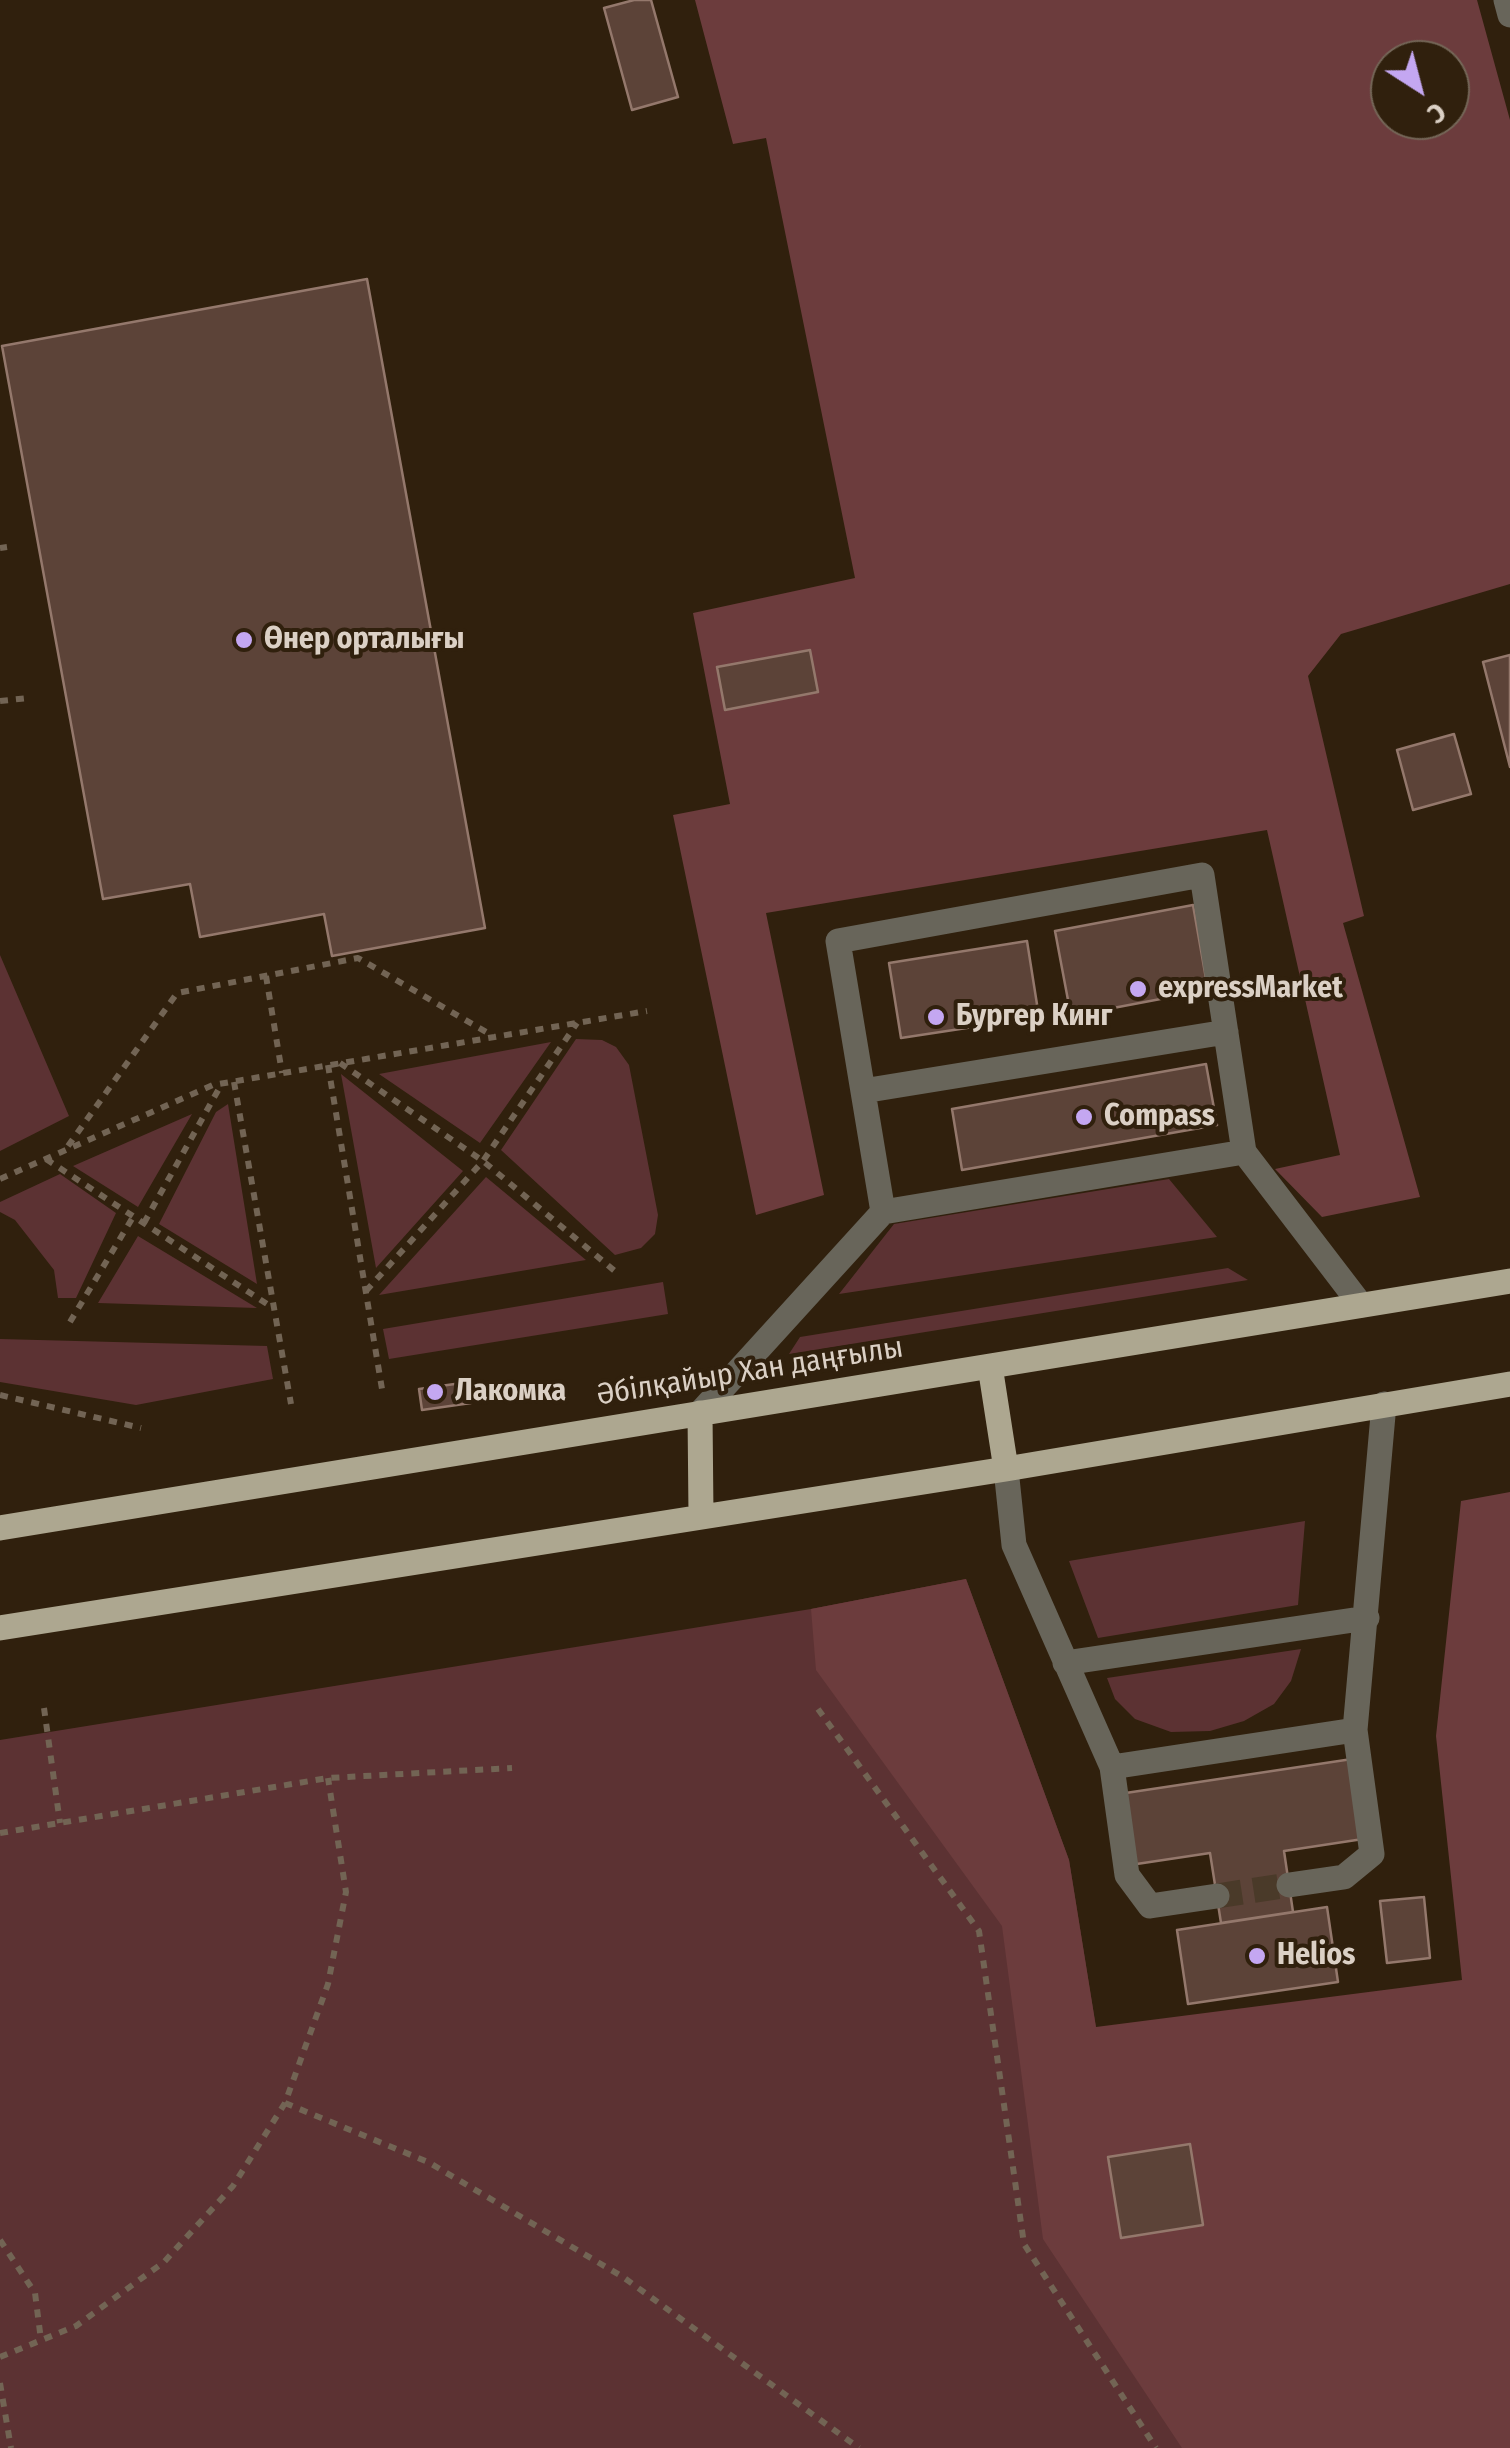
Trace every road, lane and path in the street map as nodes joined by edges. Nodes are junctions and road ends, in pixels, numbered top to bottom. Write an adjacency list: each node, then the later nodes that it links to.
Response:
1 (1506, 0): 2 (lane)
2 (1510, 15)
3 (28, 698): 4 (path)
4 (0, 701)
5 (266, 976): 9 (path); 12 (path); 16 (path)
6 (647, 1011): 7 (path)
7 (578, 1022): 9 (path); 19 (path)
8 (1226, 1032): 15 (lane); 15 (lane); 17 (lane)
9 (494, 1037): 10 (path)
10 (340, 1063): 11 (path); 19 (path)
11 (328, 1066): 12 (path); 26 (path)
12 (282, 1074): 13 (path)
13 (234, 1082): 14 (path); 28 (path)
14 (222, 1084): 16 (path); 23 (path)
15 (862, 1092): 21 (lane)
16 (66, 1149): 18 (path)
17 (1244, 1152): 21 (lane); 27 (lane)
18 (46, 1159): 20 (path); 22 (path)
19 (483, 1160): 24 (path); 26 (path)
20 (0, 1179)
21 (883, 1212): 36 (lane)
22 (133, 1217): 23 (path); 29 (path)
23 (144, 1223): 28 (path)
24 (616, 1272)
25 (1510, 1281): 27 (main road, Әбілқайыр Хан даңғылы)
26 (366, 1291): 32 (path)
27 (1361, 1305): 30 (main road, Әбілқайыр Хан даңғылы)
28 (274, 1309): 34 (path)
29 (70, 1322)
30 (990, 1366): 36 (main road, Әбілқайыр Хан даңғылы); 38 (main road)
31 (1510, 1384): 35 (main road)
32 (382, 1389)
33 (0, 1396): 37 (path)
34 (291, 1404)
35 (1384, 1404): 38 (main road); 41 (lane)
36 (700, 1413): 39 (main road); 40 (main road, Әбілқайыр Хан даңғылы)
37 (140, 1428)
38 (1006, 1469): 39 (main road); 43 (lane)
39 (701, 1514): 42 (main road)
40 (0, 1528)
41 (1367, 1618): 43 (lane); 46 (lane)
42 (0, 1628)
43 (1065, 1663): 47 (lane)
44 (44, 1708): 50 (path)
45 (818, 1709): 61 (path)
46 (1356, 1730): 47 (lane); 52 (lane)
47 (1112, 1767): 53 (lane)
48 (512, 1768): 49 (path)
49 (328, 1778): 50 (path); 54 (path)
50 (60, 1823): 51 (path)
51 (0, 1833)
52 (1289, 1885)
53 (1217, 1896)
54 (286, 2103): 56 (path); 60 (path)
55 (0, 2240): 56 (path)
56 (41, 2340): 57 (path)
57 (0, 2357)
58 (0, 2382): 59 (path)
59 (11, 2448)
60 (860, 2448)
61 (1156, 2448)

